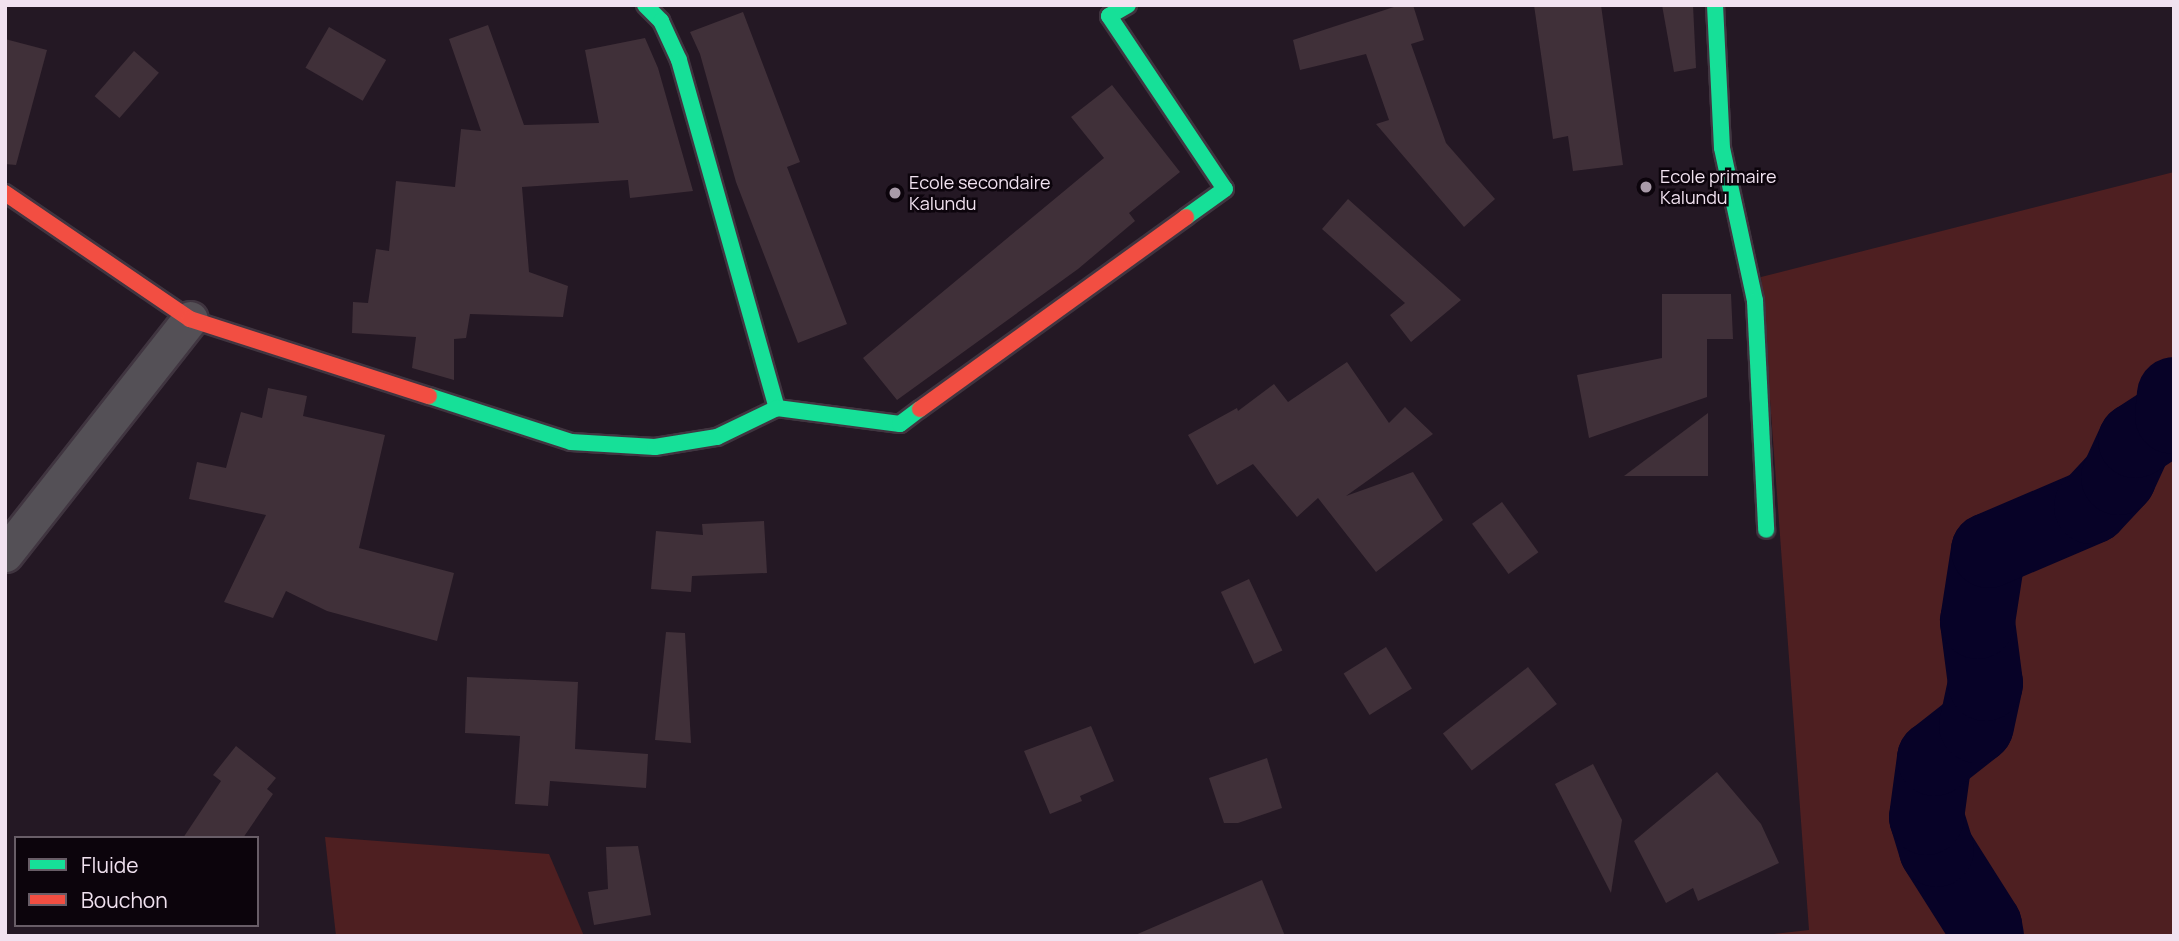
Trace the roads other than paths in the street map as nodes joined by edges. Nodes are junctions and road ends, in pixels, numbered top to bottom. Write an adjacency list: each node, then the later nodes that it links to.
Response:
1 (645, 5): 6 (street)
2 (1128, 5): 6 (street)
3 (1715, 5): 7 (street)
4 (5, 193): 5 (street)
5 (190, 319): 6 (street); 8 (street)
6 (777, 408)
7 (1766, 530)
8 (5, 554)

